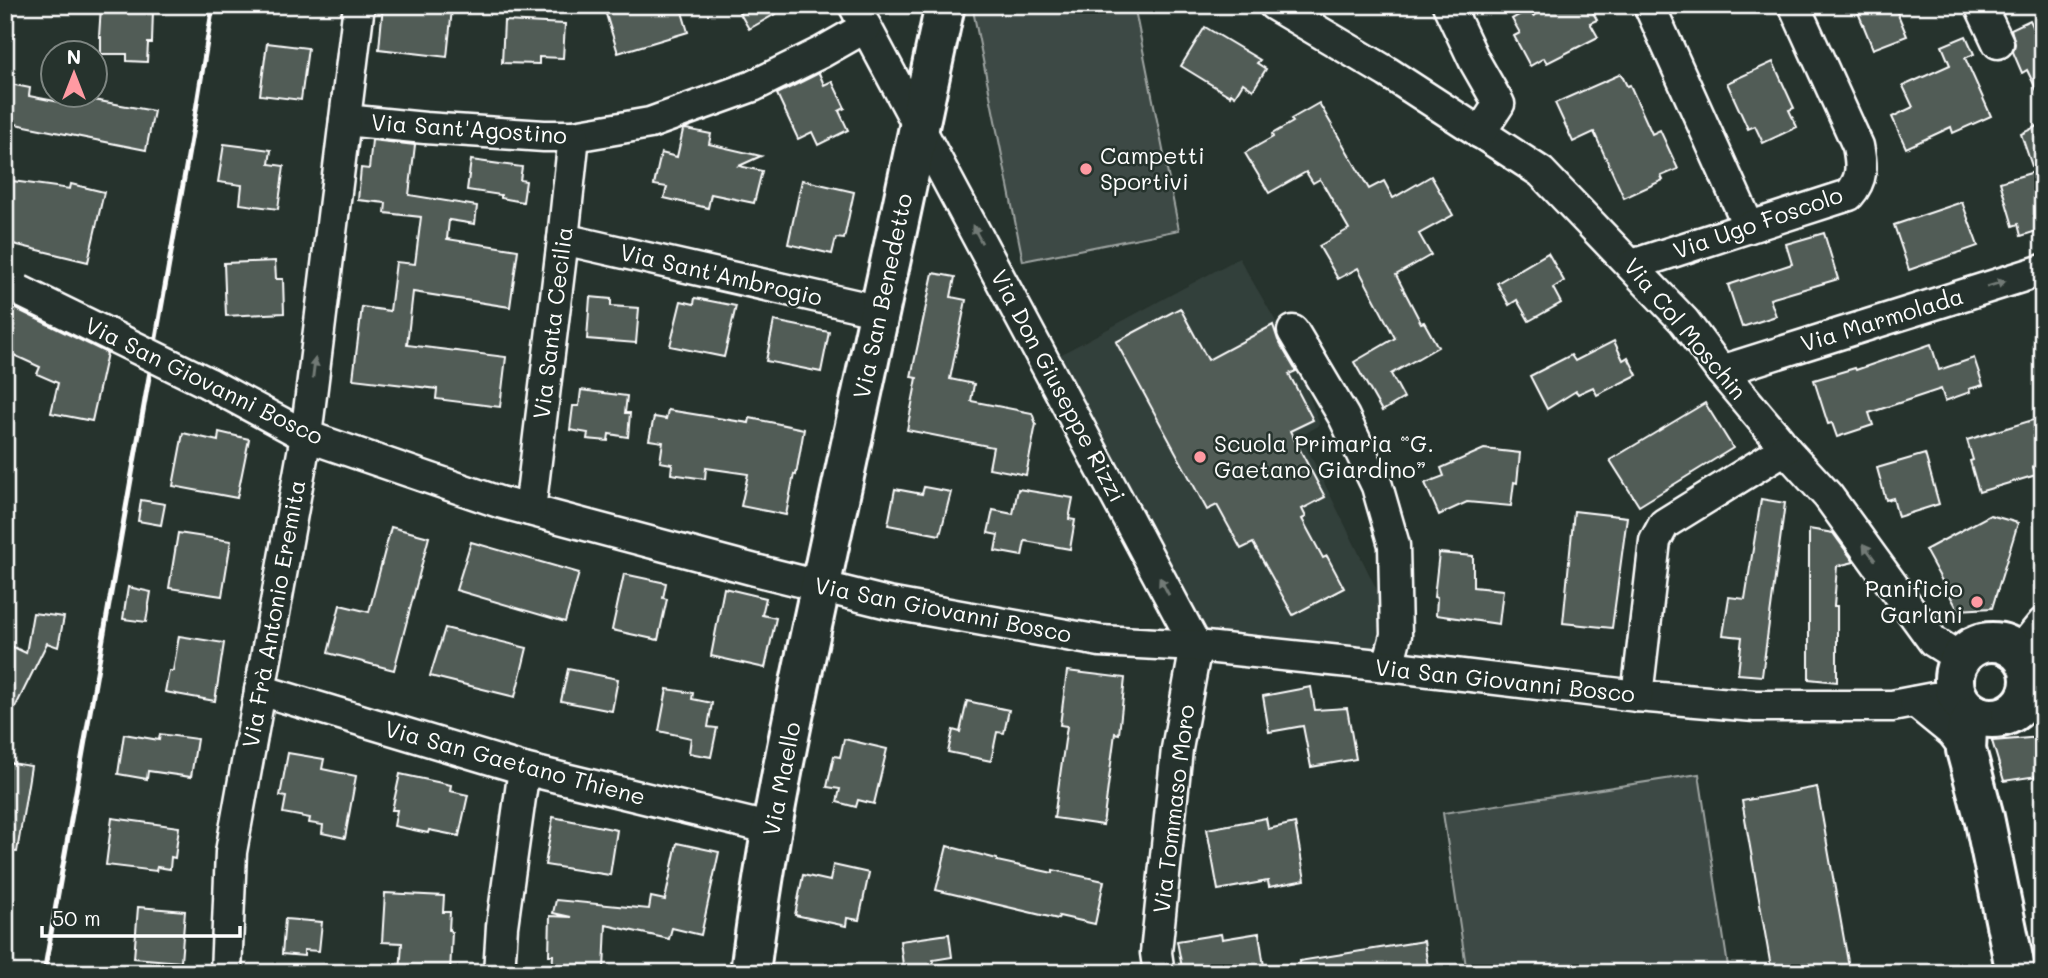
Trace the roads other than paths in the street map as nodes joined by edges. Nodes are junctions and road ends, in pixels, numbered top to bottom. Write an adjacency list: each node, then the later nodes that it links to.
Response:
1 (359, 5): 10 (street, Via Frà Antonio Eremita)
2 (946, 5): 11 (street, Via San Benedetto)
3 (1274, 5): 12 (street, Via Col Moschin)
4 (1448, 5): 12 (street)
5 (1649, 5): 14 (street)
6 (1794, 5): 14 (street, Via Ugo Foscolo)
7 (1984, 7): 9 (street)
8 (860, 16): 11 (street, Via Don Giuseppe Rizzi); 13 (street, Via Sant'Agostino)
9 (1998, 43)
10 (345, 120): 13 (street, Via Sant'Agostino); 22 (street, Via Frà Antonio Eremita, one-way to 10)
11 (919, 127): 19 (street, Via San Benedetto); 27 (street, Via Don Giuseppe Rizzi, one-way to 11)
12 (1480, 133): 16 (street, Via Col Moschin)
13 (574, 136): 15 (street, Via Santa Cecilia)
14 (1749, 227): 16 (street, Via Ugo Foscolo)
15 (563, 239): 19 (street, Via Sant'Ambrogio); 24 (street, Via Santa Cecilia)
16 (1632, 265): 21 (street, Via Col Moschin)
17 (2043, 270): 21 (street, Via Marmolada, one-way to 17)
18 (13, 287): 22 (street, Via San Giovanni Bosco, bridge)
19 (880, 311): 25 (street, Via San Benedetto)
20 (1293, 331): 29 (street)
21 (1721, 371): 23 (street, Via Col Moschin)
22 (306, 436): 24 (street, Via San Giovanni Bosco); 30 (street, Via Frà Antonio Eremita)
23 (1785, 449): 31 (street); 32 (street, Via Col Moschin, one-way to 23)
24 (530, 510): 25 (street, Via San Giovanni Bosco)
25 (821, 587): 27 (street, Via San Giovanni Bosco); 35 (street, Via Maello)
26 (2043, 623): 28 (street)
27 (1196, 646): 29 (street, Via San Giovanni Bosco); 39 (street, Via Tommaso Moro)
28 (2019, 652): 32 (street, Via San Giovanni Bosco); 33 (street, Via San Giovanni Bosco)
29 (1388, 666): 31 (street, Via San Giovanni Bosco)
30 (260, 690): 34 (street, Via San Gaetano Thiene); 36 (street, Via Frà Antonio Eremita)
31 (1637, 696): 32 (street, Via San Giovanni Bosco)
32 (1952, 701): 33 (street, Via San Giovanni Bosco); 40 (street)
33 (2034, 701)
34 (524, 769): 35 (street, Via San Gaetano Thiene); 37 (street)
35 (772, 828): 38 (street, Via Maello)
36 (226, 973)
37 (499, 973)
38 (750, 973)
39 (1159, 973)
40 (2016, 973)

